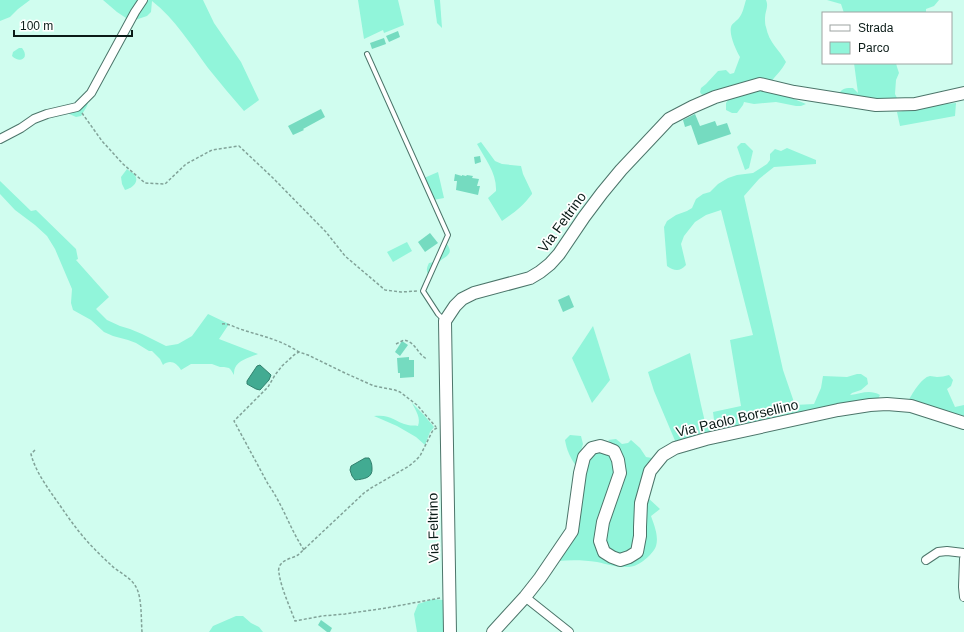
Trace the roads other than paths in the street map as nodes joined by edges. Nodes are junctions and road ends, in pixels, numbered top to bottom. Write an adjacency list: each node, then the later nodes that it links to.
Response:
1 (143, 0): 4 (street)
2 (367, 54): 5 (lane)
3 (964, 92): 5 (street, Via Feltrino)
4 (0, 139)
5 (445, 321): 12 (street, Via Feltrino)
6 (964, 423): 10 (street, Via Paolo Borsellino)
7 (964, 553): 9 (street)
8 (964, 559): 11 (street)
9 (926, 560)
10 (525, 597): 13 (street, Via Paolo Borsellino); 14 (street)
11 (964, 597)
12 (450, 632)
13 (493, 632)
14 (569, 632)

